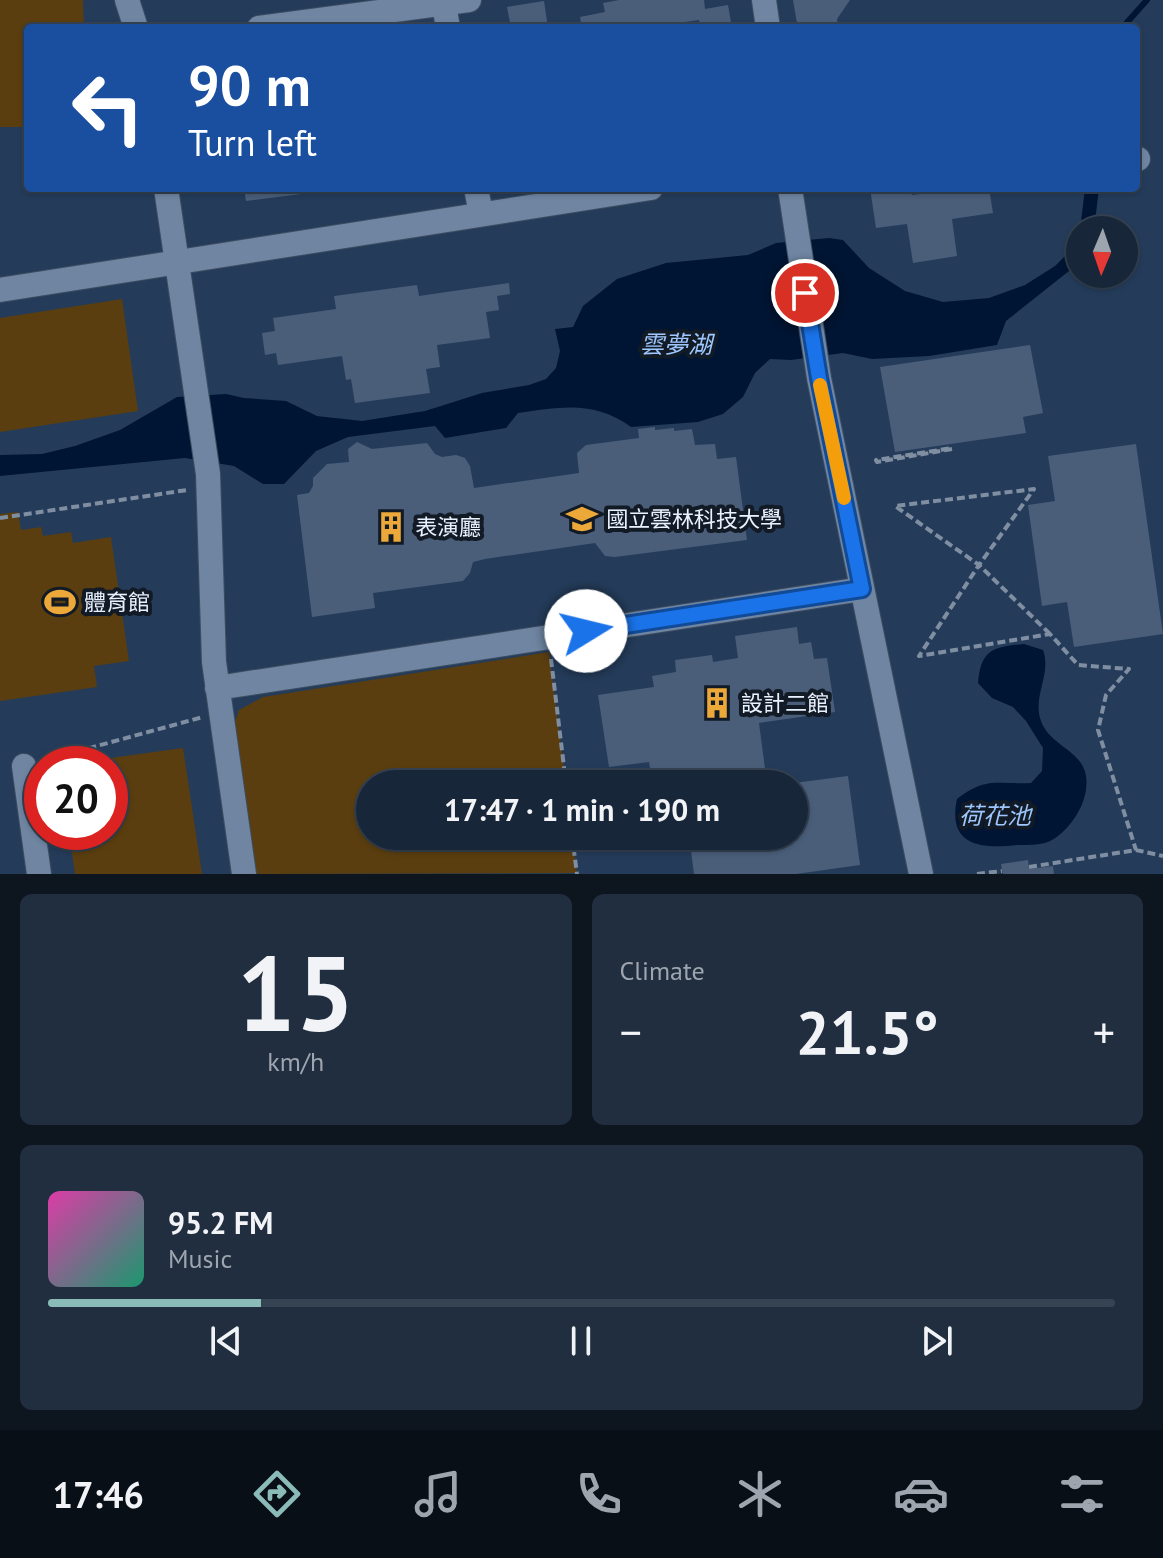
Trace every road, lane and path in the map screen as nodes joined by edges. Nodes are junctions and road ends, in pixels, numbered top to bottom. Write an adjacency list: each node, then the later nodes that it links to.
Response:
1 (127, 0): 5 (lane)
2 (469, 0): 4 (lane)
3 (764, 0): 7 (lane)
4 (446, 16): 6 (lane)
5 (135, 24)
6 (321, 24)
7 (767, 24)
8 (167, 192): 13 (lane)
9 (477, 192): 12 (lane)
10 (625, 192): 12 (lane)
11 (790, 192): 19 (lane)
12 (481, 214): 13 (lane)
13 (178, 260): 14 (lane); 16 (lane)
14 (0, 290)
15 (952, 449): 15 (path)
16 (209, 480): 17 (path); 22 (lane)
17 (0, 518)
18 (979, 565): 18 (path); 20 (path); 20 (path)
19 (862, 589): 22 (lane); 35 (lane)
20 (1050, 634): 28 (path)
21 (549, 652): 25 (path)
22 (217, 688): 23 (lane)
23 (221, 715): 24 (path); 33 (lane)
24 (101, 746)
25 (564, 770)
26 (36, 850): 32 (lane)
27 (574, 850): 34 (path)
28 (1136, 850): 29 (path); 30 (path)
29 (1163, 856)
30 (1029, 867)
31 (1002, 871): 36 (path)
32 (39, 874)
33 (244, 874)
34 (577, 874)
35 (921, 874)
36 (977, 874)

